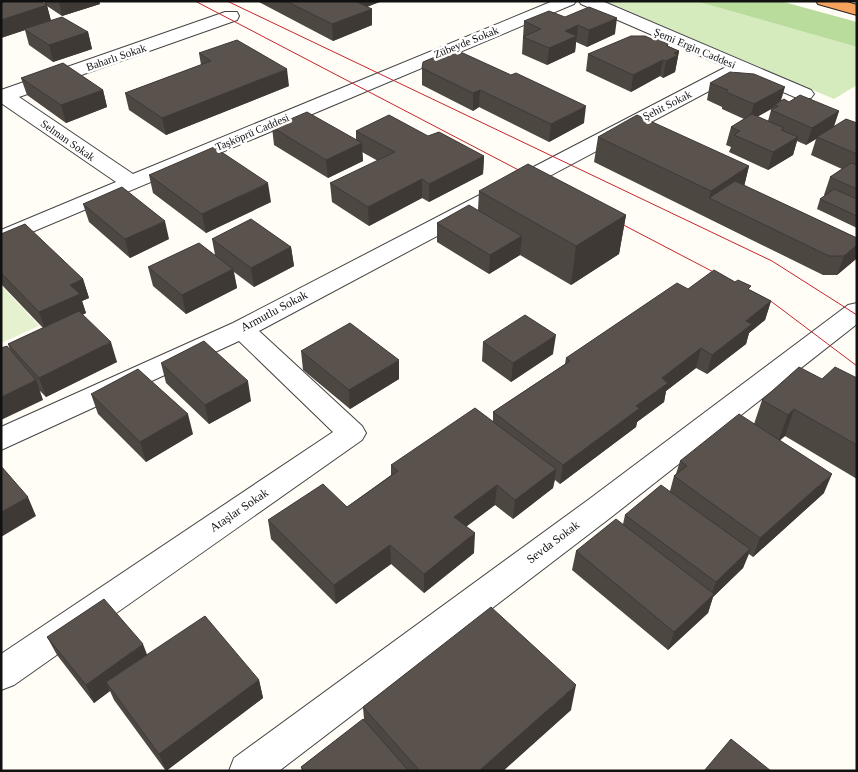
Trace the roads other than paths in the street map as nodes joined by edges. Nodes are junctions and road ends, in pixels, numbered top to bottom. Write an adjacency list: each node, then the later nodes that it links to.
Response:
1 (568, 1): 7 (street, Zübeyde Sokak)
2 (587, 1): 6 (street, Şemi Ergin Caddesi)
3 (824, 1): 4 (highway)
4 (857, 10)
5 (231, 16): 9 (street, Baharlı Sokak)
6 (740, 67): 8 (street, Şemi Ergin Caddesi); 10 (street, Şehit Sokak)
7 (364, 84): 11 (street, Taşköprü Caddesi)
8 (804, 94)
9 (3, 97): 11 (street, Selman Sokak)
10 (541, 170): 14 (street, Armutlu Sokak)
11 (132, 183): 12 (street, Taşköprü Caddesi)
12 (1, 238)
13 (857, 311): 17 (street, Sevda Sokak)
14 (242, 329): 15 (street, Armutlu Sokak); 16 (street, Ataşlar Sokak)
15 (1, 439)
16 (1, 674)
17 (248, 771)

